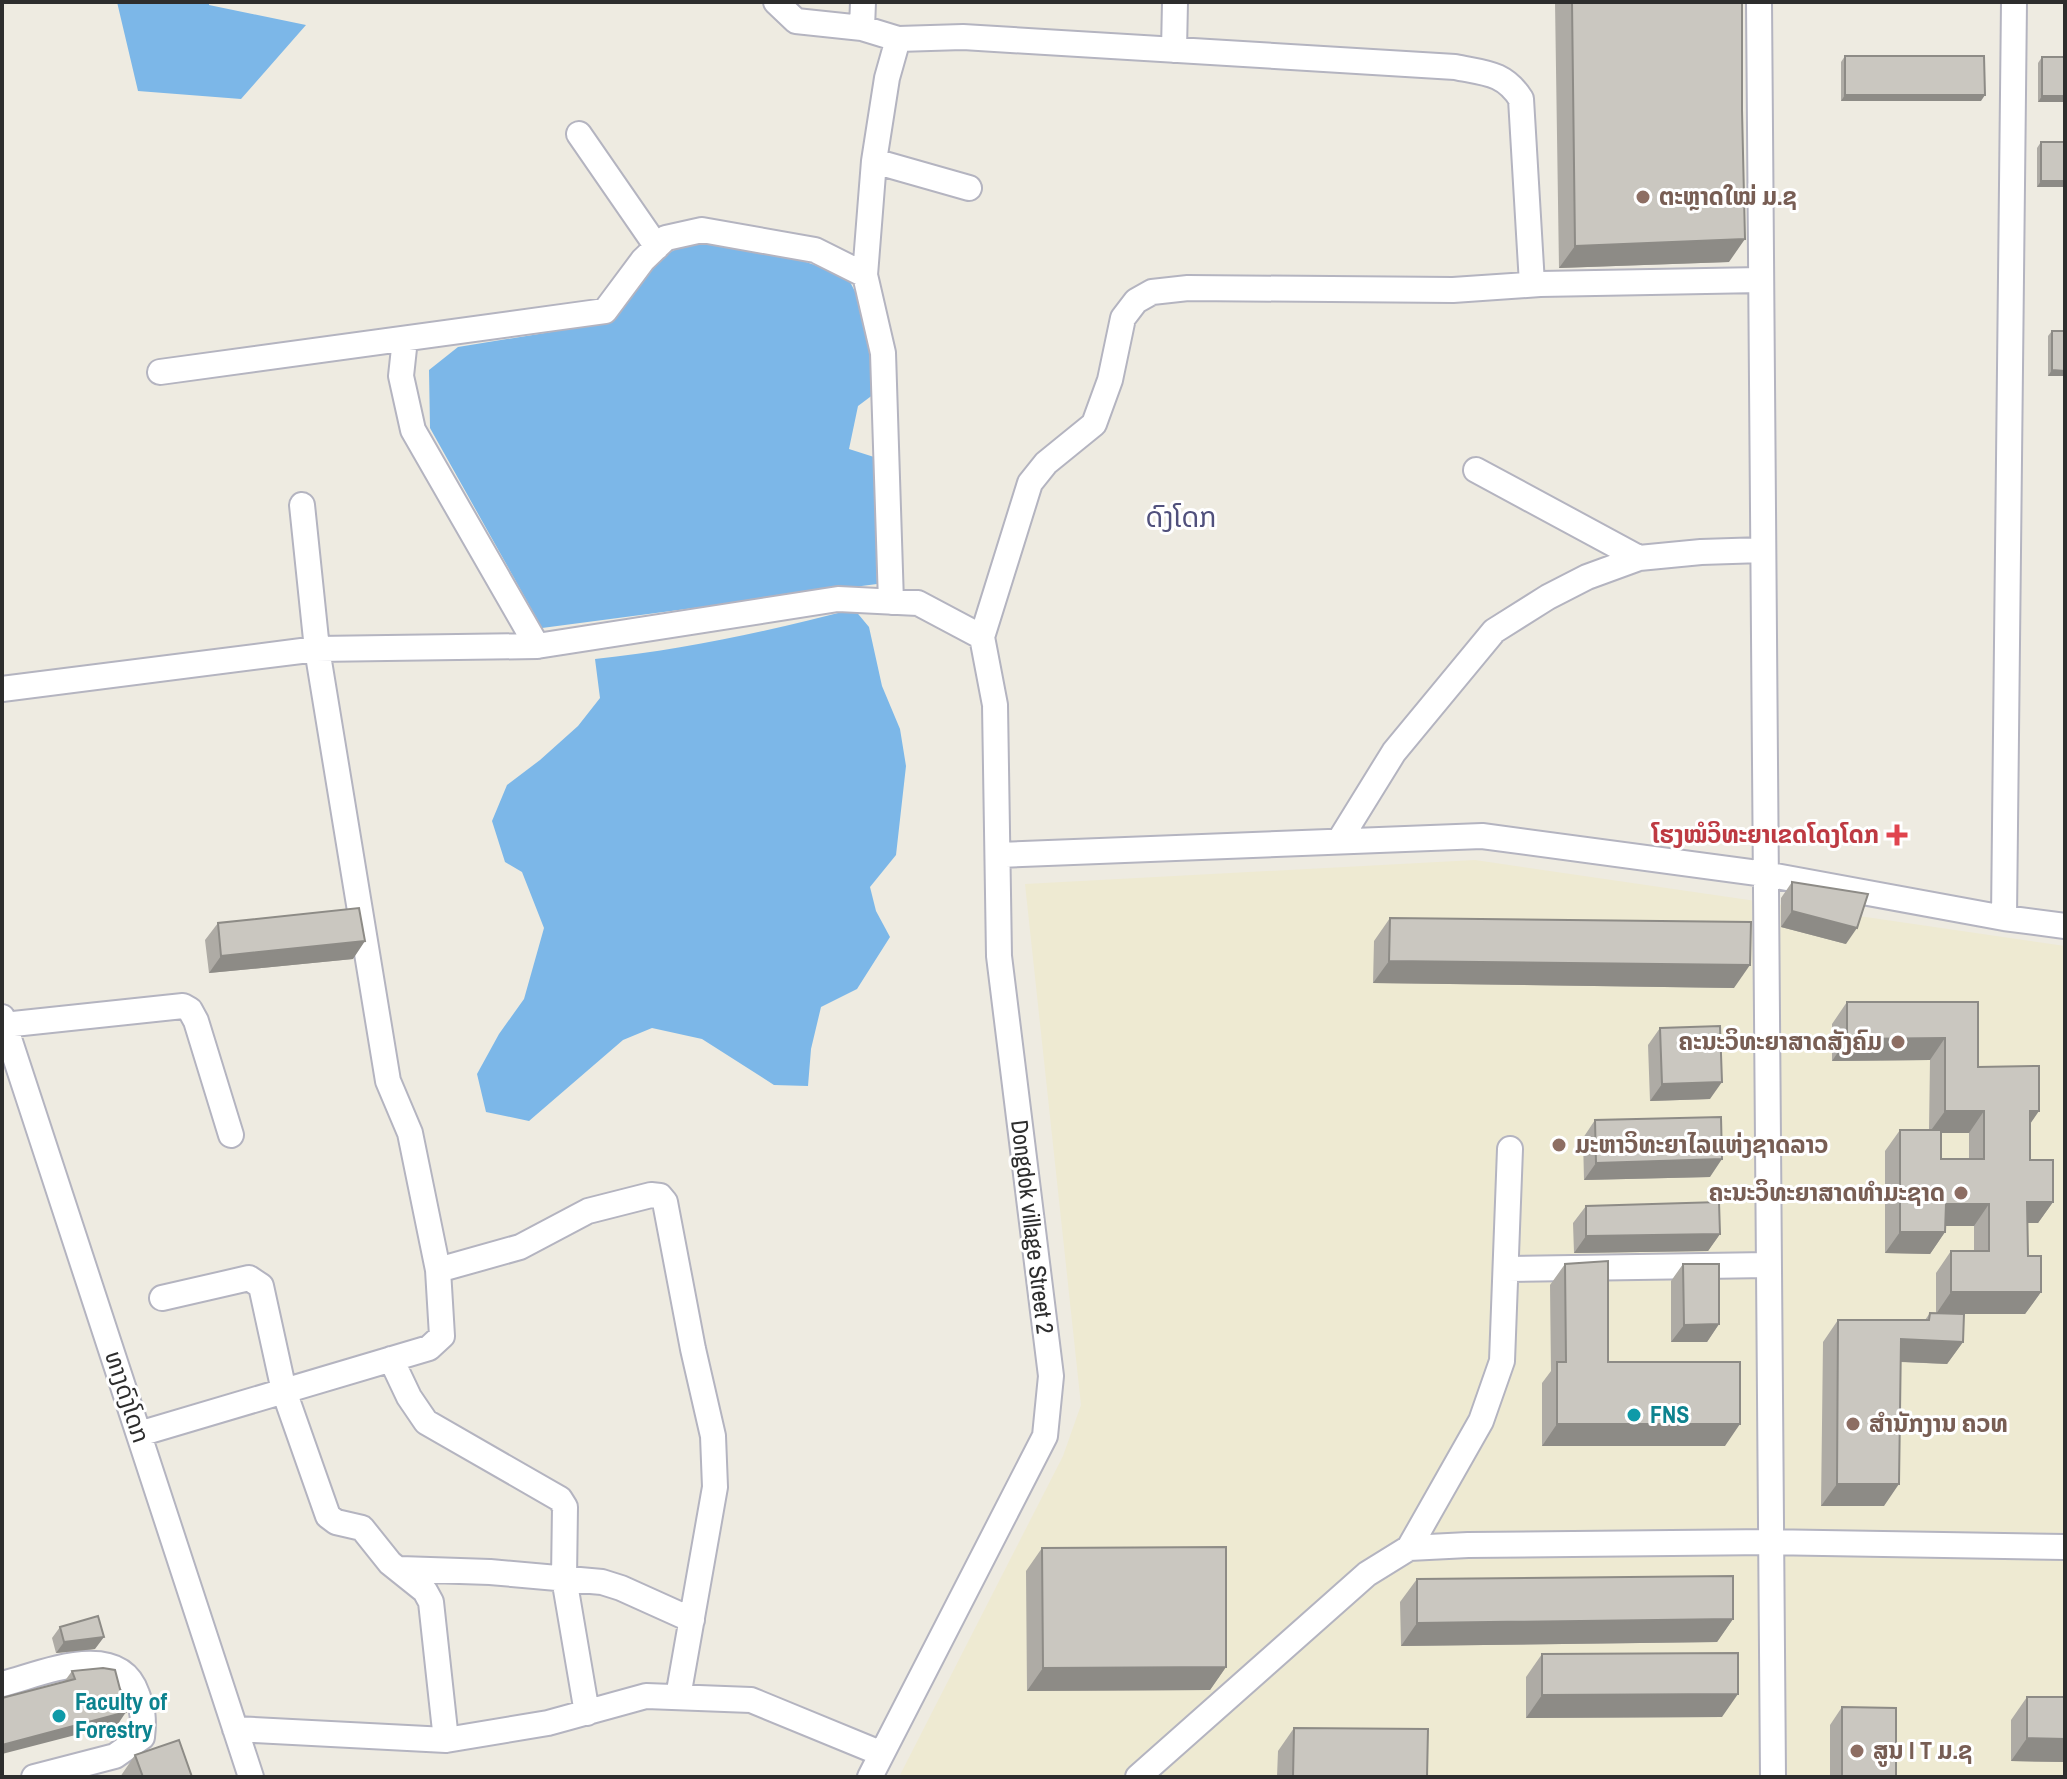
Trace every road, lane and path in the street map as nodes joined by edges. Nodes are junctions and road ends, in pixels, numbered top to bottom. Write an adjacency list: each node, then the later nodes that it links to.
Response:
1 (776, 2): 6 (street)
2 (863, 2): 6 (street)
3 (1175, 2): 8 (street)
4 (1759, 2): 14 (street)
5 (2014, 2): 30 (street)
6 (862, 28): 7 (street)
7 (898, 39): 8 (street); 10 (street)
8 (1174, 50): 15 (street)
9 (579, 134): 12 (street)
10 (874, 161): 11 (street); 13 (street)
11 (969, 188)
12 (657, 247): 13 (street); 16 (street)
13 (865, 275): 22 (street)
14 (1761, 280): 15 (street); 20 (street)
15 (1532, 284): 23 (street)
16 (405, 339): 17 (street); 24 (street)
17 (160, 372)
18 (1476, 470): 21 (street)
19 (302, 505): 25 (street)
20 (1763, 550): 21 (street); 29 (street)
21 (1639, 558): 27 (street)
22 (891, 602): 23 (street); 24 (street)
23 (982, 637): 28 (street, Dongdok village Street 2)
24 (537, 646): 25 (street)
25 (317, 649): 26 (street); 37 (street)
26 (2, 689)
27 (1339, 841): 28 (street); 29 (street)
28 (999, 855): 53 (street, Dongdok village Street 2)
29 (1765, 874): 30 (street); 35 (street)
30 (2004, 918): 31 (street)
31 (2065, 926)
32 (3, 1021): 33 (street); 41 (street, ທາງດົງໂດກ)
33 (231, 1135)
34 (1510, 1149): 36 (street)
35 (1768, 1265): 36 (street); 42 (street)
36 (1507, 1269): 44 (street)
37 (438, 1270): 39 (street); 47 (street)
38 (162, 1298): 40 (street)
39 (391, 1359): 40 (street); 46 (street)
40 (284, 1391): 41 (street); 45 (street)
41 (139, 1434): 51 (street, ທາງດົງໂດກ)
42 (1770, 1542): 43 (street); 44 (street); 58 (street)
43 (2065, 1547)
44 (1409, 1548): 57 (street)
45 (400, 1569): 46 (street); 52 (street)
46 (564, 1578): 47 (street); 50 (street)
47 (692, 1620): 49 (street)
48 (2, 1684): 54 (street)
49 (678, 1697): 50 (street); 53 (street)
50 (587, 1713): 52 (street)
51 (235, 1729): 52 (street); 55 (street, ທາງດົງໂດກ)
52 (446, 1740)
53 (880, 1753): 56 (street, Dongdok village Street 2)
54 (34, 1777)
55 (251, 1777)
56 (870, 1777)
57 (1138, 1777)
58 (1773, 1777)

